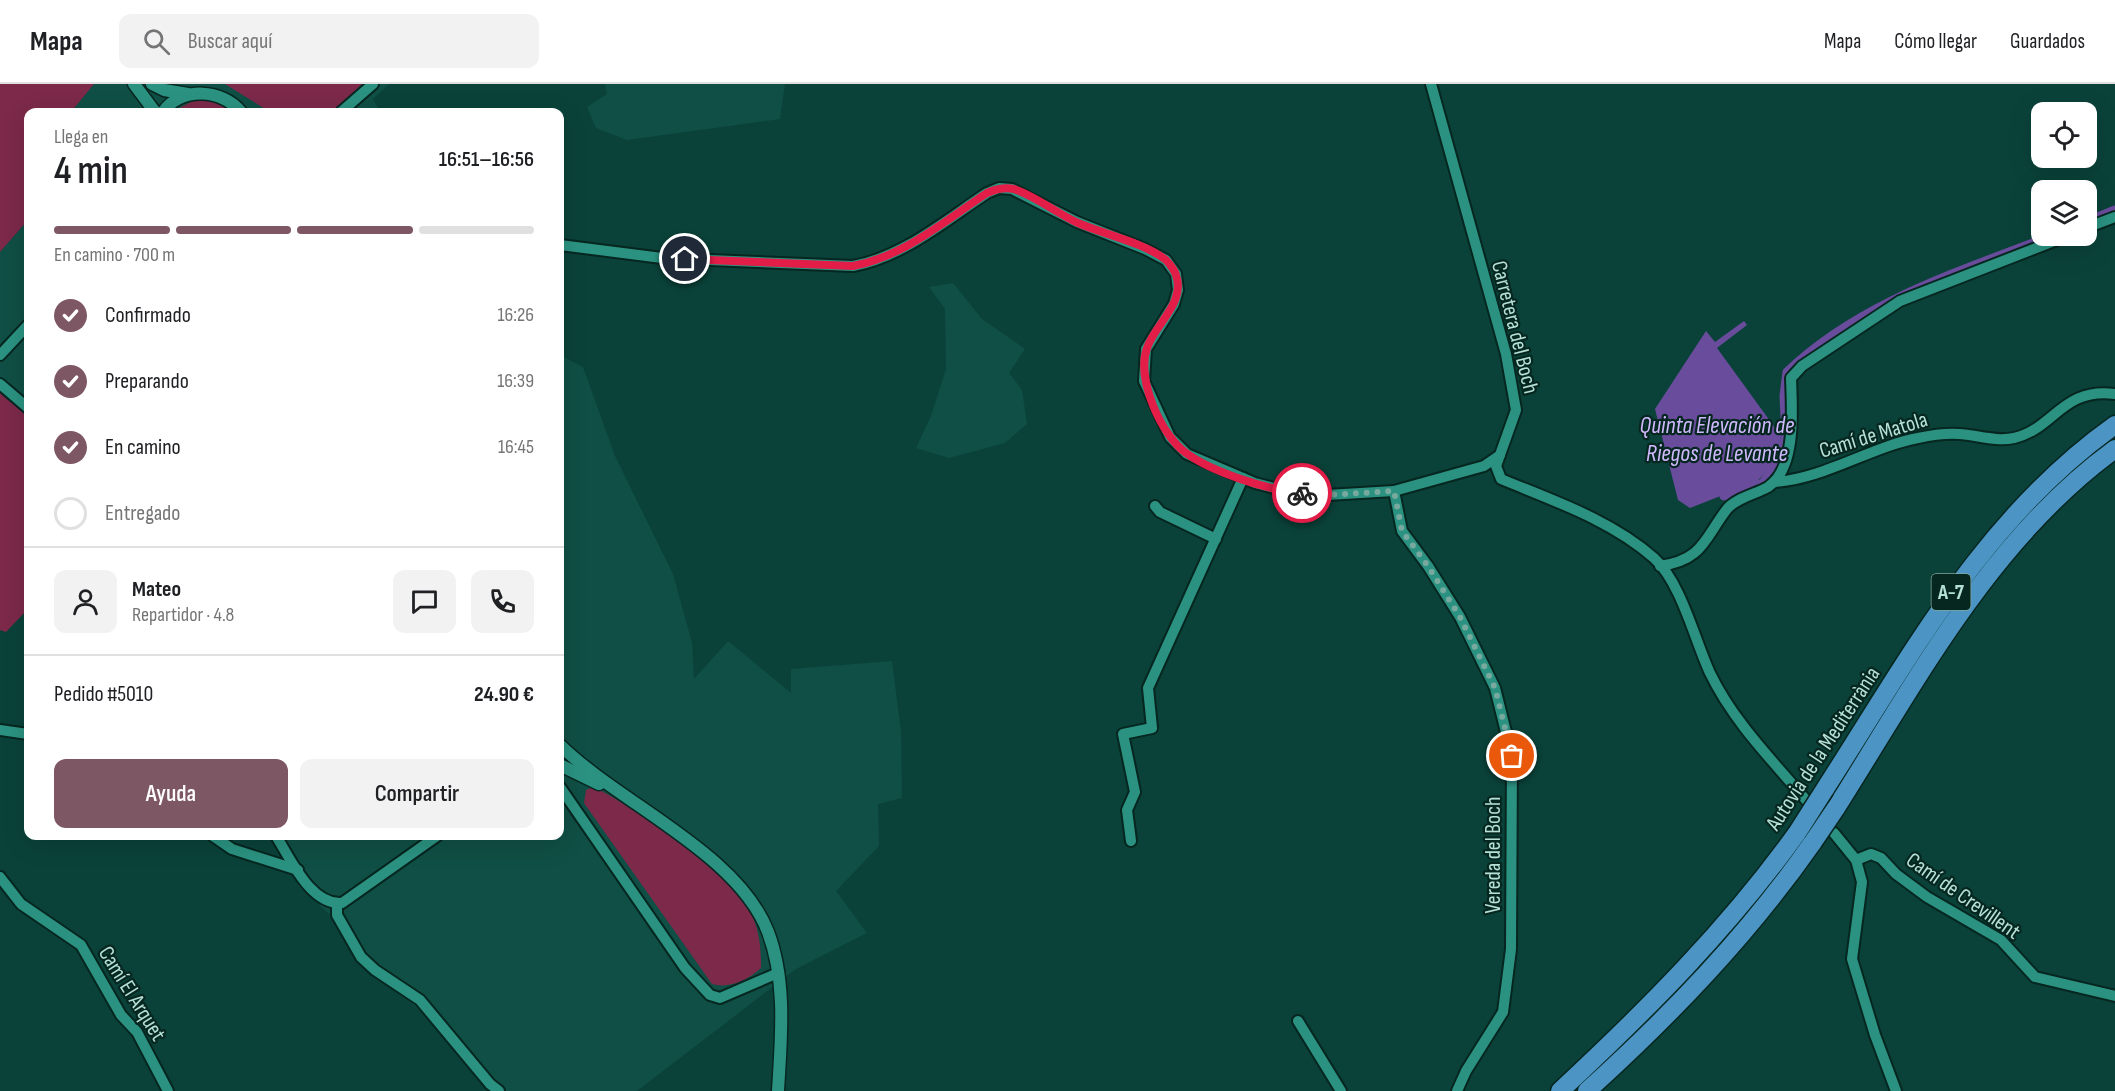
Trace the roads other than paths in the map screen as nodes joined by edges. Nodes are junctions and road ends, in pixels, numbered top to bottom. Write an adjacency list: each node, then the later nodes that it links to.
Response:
1 (135, 84): 6 (street)
2 (152, 84): 5 (street)
3 (373, 84): 9 (street)
4 (1431, 84): 21 (street, Carretera del Boch)
5 (192, 94): 7 (street); 8 (street)
6 (153, 108)
7 (168, 108)
8 (237, 108)
9 (346, 108)
10 (2115, 217): 11 (street)
11 (2097, 224)
12 (564, 246): 22 (street)
13 (2041, 246): 23 (street)
14 (24, 329): 15 (street)
15 (0, 355)
16 (0, 384): 18 (street)
17 (2115, 394): 23 (street, Camí de Matola)
18 (24, 405)
19 (2115, 425): 36 (highway, Autovia de la Mediterrània / A-7, bridge)
20 (2115, 449): 36 (highway, Autovia de la Mediterrània / A-7, bridge)
21 (1500, 455): 24 (street); 27 (street)
22 (1243, 478): 24 (street); 26 (street)
23 (1774, 482): 27 (street, Camí de Matola)
24 (1394, 491): 52 (street, Vereda del Boch)
25 (1155, 506): 26 (street)
26 (1216, 539): 40 (street)
27 (1660, 566): 34 (street)
28 (0, 730): 29 (street)
29 (24, 733)
30 (564, 752): 33 (street)
31 (564, 767): 33 (street)
32 (564, 792): 45 (street)
33 (617, 792): 45 (street)
34 (1806, 800)
35 (1834, 833): 41 (street)
36 (1805, 838): 53 (highway, Autovia de la Mediterrània / A-7); 54 (highway, Autovia de la Mediterrània / A-7)
37 (219, 840): 42 (street)
38 (279, 840): 42 (street)
39 (430, 840): 44 (street)
40 (1131, 841)
41 (1856, 860): 46 (street, Camí de Crevillent); 55 (street)
42 (298, 870): 44 (street)
43 (0, 878): 49 (street, Camí El Arquet)
44 (337, 903): 48 (street)
45 (778, 973): 50 (street)
46 (2115, 996)
47 (1298, 1021): 51 (street)
48 (496, 1090)
49 (168, 1091)
50 (778, 1091)
51 (1341, 1091)
52 (1457, 1091)
53 (1560, 1091)
54 (1587, 1091)
55 (1896, 1091)

